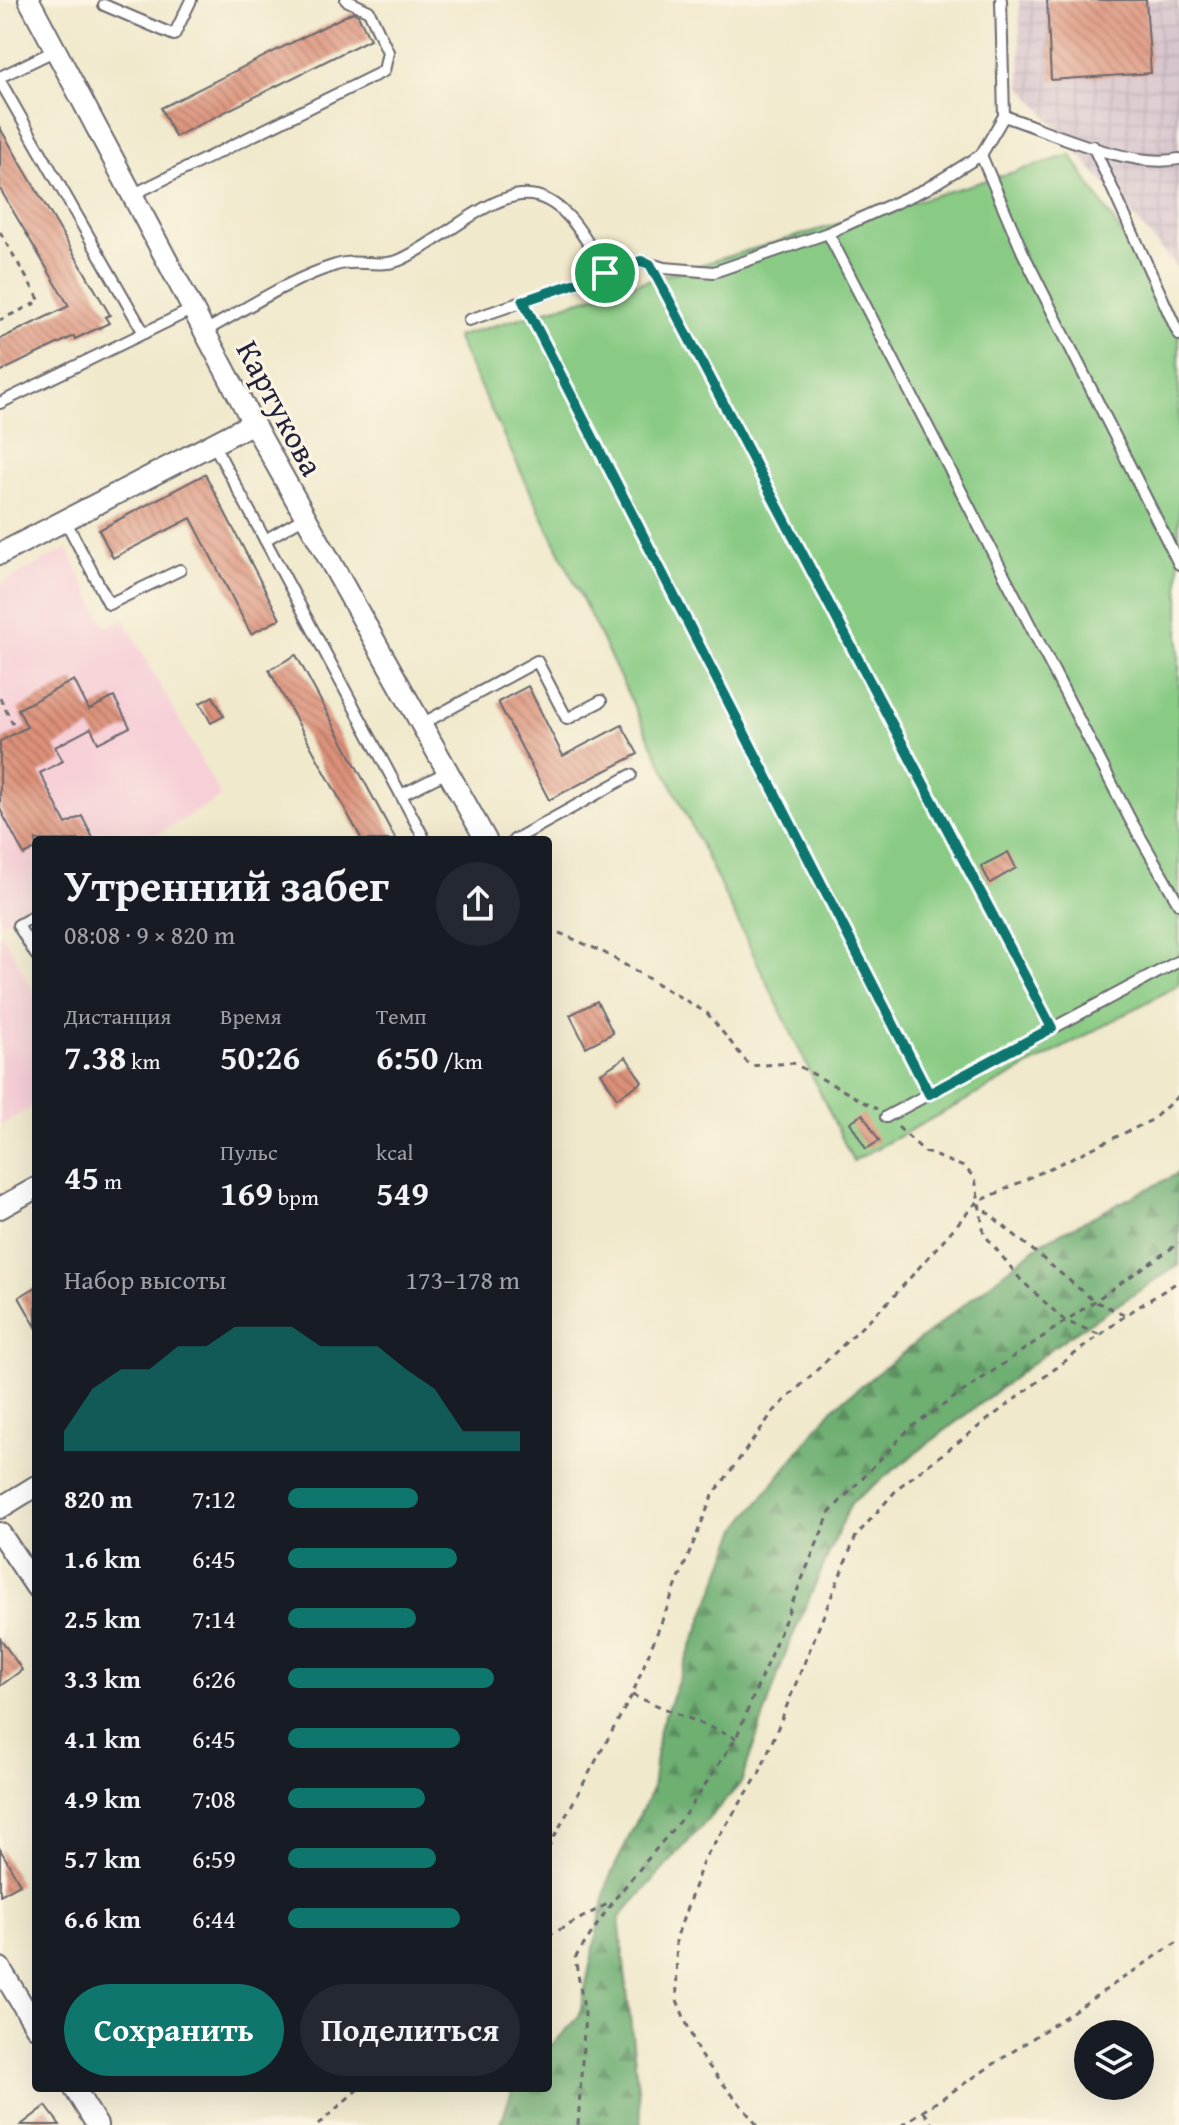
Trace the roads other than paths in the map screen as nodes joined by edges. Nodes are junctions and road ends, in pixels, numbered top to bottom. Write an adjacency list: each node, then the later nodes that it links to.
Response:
1 (29, 0): 6 (street, Картукова)
2 (191, 0): 5 (lane)
3 (346, 0): 12 (lane)
4 (1001, 0): 8 (lane)
5 (104, 5)
6 (54, 51): 7 (lane); 12 (street, Картукова)
7 (0, 79): 20 (lane)
8 (1004, 116): 9 (lane); 10 (lane)
9 (1093, 146): 11 (lane); 21 (lane)
10 (981, 155): 13 (lane); 29 (lane)
11 (1179, 159)
12 (132, 195): 17 (street, Картукова)
13 (828, 233): 14 (lane); 39 (lane)
14 (650, 264): 15 (lane); 43 (lane)
15 (605, 273): 16 (lane); 19 (lane)
16 (523, 301): 18 (lane); 44 (lane)
17 (193, 309): 19 (street, Картукова); 20 (lane)
18 (469, 320)
19 (205, 331): 23 (street, Картукова)
20 (144, 333): 22 (lane)
21 (1179, 335)
22 (0, 403)
23 (253, 423): 24 (street); 25 (street, Картукова)
24 (213, 443): 26 (street); 27 (lane)
25 (305, 517): 27 (lane); 32 (street, Картукова)
26 (65, 520): 28 (street); 30 (lane)
27 (265, 540): 35 (lane)
28 (0, 554)
29 (1179, 564)
30 (180, 570)
31 (601, 701): 32 (lane)
32 (419, 726): 33 (street, Картукова)
33 (447, 772): 35 (lane); 37 (street, Картукова)
34 (631, 775): 38 (lane)
35 (401, 795): 36 (lane)
36 (423, 836)
37 (484, 836)
38 (521, 836)
39 (1179, 904)
40 (32, 917): 41 (lane)
41 (32, 948)
42 (1179, 961): 43 (lane)
43 (1052, 1028): 44 (lane)
44 (929, 1094): 45 (lane)
45 (886, 1117)
46 (32, 1190): 47 (street)
47 (0, 1208)
48 (32, 1488): 49 (street)
49 (0, 1508)
50 (0, 1533): 51 (street)
51 (32, 1581)
52 (0, 1968): 53 (street)
53 (32, 2020)
54 (76, 2092): 55 (street)
55 (97, 2125)

